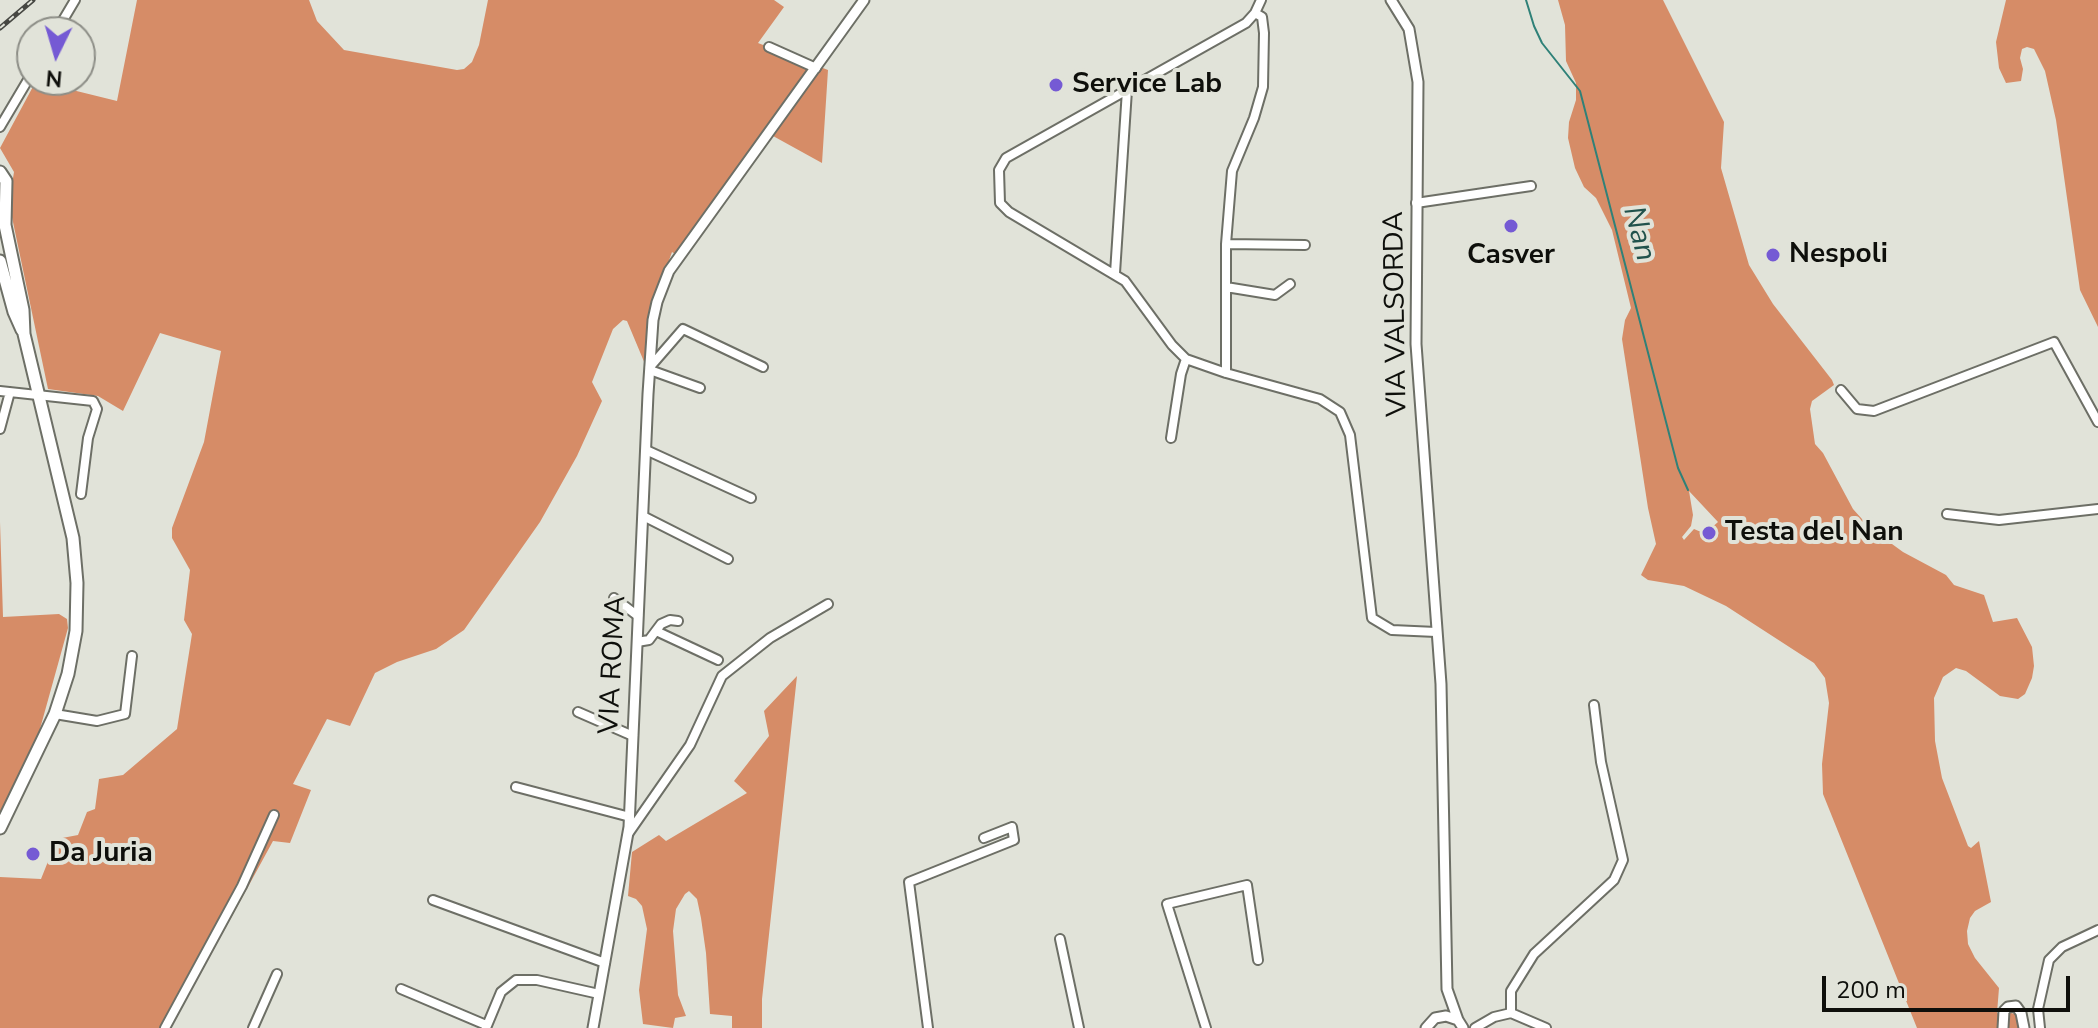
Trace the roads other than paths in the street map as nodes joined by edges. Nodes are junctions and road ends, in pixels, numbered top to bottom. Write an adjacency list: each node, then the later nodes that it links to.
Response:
1 (864, 0): 6 (street, VIA ROMA)
2 (1261, 0): 4 (street)
3 (1391, 0): 13 (street, VIA VALSORDA)
4 (1255, 13): 7 (street); 14 (street)
5 (769, 47): 6 (street)
6 (816, 68): 23 (street, VIA ROMA)
7 (1127, 90): 17 (street); 17 (street)
8 (18, 96): 9 (street)
9 (0, 127)
10 (0, 172): 12 (main road)
11 (1531, 186): 13 (street)
12 (2, 195): 20 (main road)
13 (1416, 203): 44 (street, VIA VALSORDA)
14 (1226, 244): 15 (street); 19 (street)
15 (1305, 245)
16 (0, 261): 20 (main road)
17 (1115, 273): 21 (street)
18 (1290, 284): 19 (street)
19 (1226, 287): 24 (street)
20 (24, 334): 28 (main road)
21 (1186, 359): 24 (street); 31 (street)
22 (763, 367): 23 (street)
23 (650, 368): 25 (street); 32 (street, VIA ROMA)
24 (1226, 373): 44 (street, VIA VALSORDA)
25 (700, 388)
26 (1841, 390): 29 (street)
27 (5, 391): 28 (street); 30 (street)
28 (38, 394): 33 (street); 50 (main road)
29 (2098, 422)
30 (0, 429)
31 (1171, 438)
32 (646, 450): 34 (street); 37 (street, VIA ROMA)
33 (81, 494)
34 (751, 498)
35 (2098, 509): 36 (street)
36 (1947, 514)
37 (643, 516): 38 (street); 41 (street, VIA ROMA)
38 (728, 559)
39 (614, 598): 41 (street)
40 (828, 604): 56 (street)
41 (638, 616): 45 (street, VIA ROMA)
42 (678, 621): 43 (street)
43 (656, 631): 45 (street); 47 (street)
44 (1436, 632): 65 (street, VIA VALSORDA)
45 (637, 642): 51 (street, VIA ROMA)
46 (132, 656): 50 (street)
47 (718, 660)
48 (1594, 705): 67 (street)
49 (578, 712): 51 (street)
50 (55, 714): 55 (main road)
51 (633, 736): 54 (street, VIA ROMA)
52 (516, 787): 54 (street)
53 (274, 815): 73 (street)
54 (630, 817): 56 (street, VIA ROMA)
55 (0, 828)
56 (628, 835): 62 (street, VIA ROMA)
57 (984, 838): 76 (street)
58 (433, 900): 62 (street)
59 (2098, 930): 83 (street)
60 (1060, 939): 77 (street)
61 (1258, 960): 78 (street)
62 (605, 963): 66 (street, VIA ROMA)
63 (277, 974): 74 (street)
64 (401, 989): 72 (street)
65 (1447, 989): 68 (street, VIA VALSORDA); 69 (street, VIA VALSORDA)
66 (599, 994): 72 (street); 75 (street, VIA ROMA)
67 (1511, 1013): 70 (street); 71 (street)
68 (1435, 1018): 69 (street); 79 (street, VIA VALSORDA)
69 (1460, 1023): 71 (street)
70 (1525, 1024): 80 (street)
71 (1477, 1026)
72 (486, 1027)
73 (165, 1028)
74 (253, 1028)
75 (593, 1028)
76 (928, 1028)
77 (1079, 1028)
78 (1206, 1028)
79 (1426, 1028)
80 (1546, 1028)
81 (2003, 1028): 82 (street)
82 (2024, 1028)
83 (2040, 1028)

